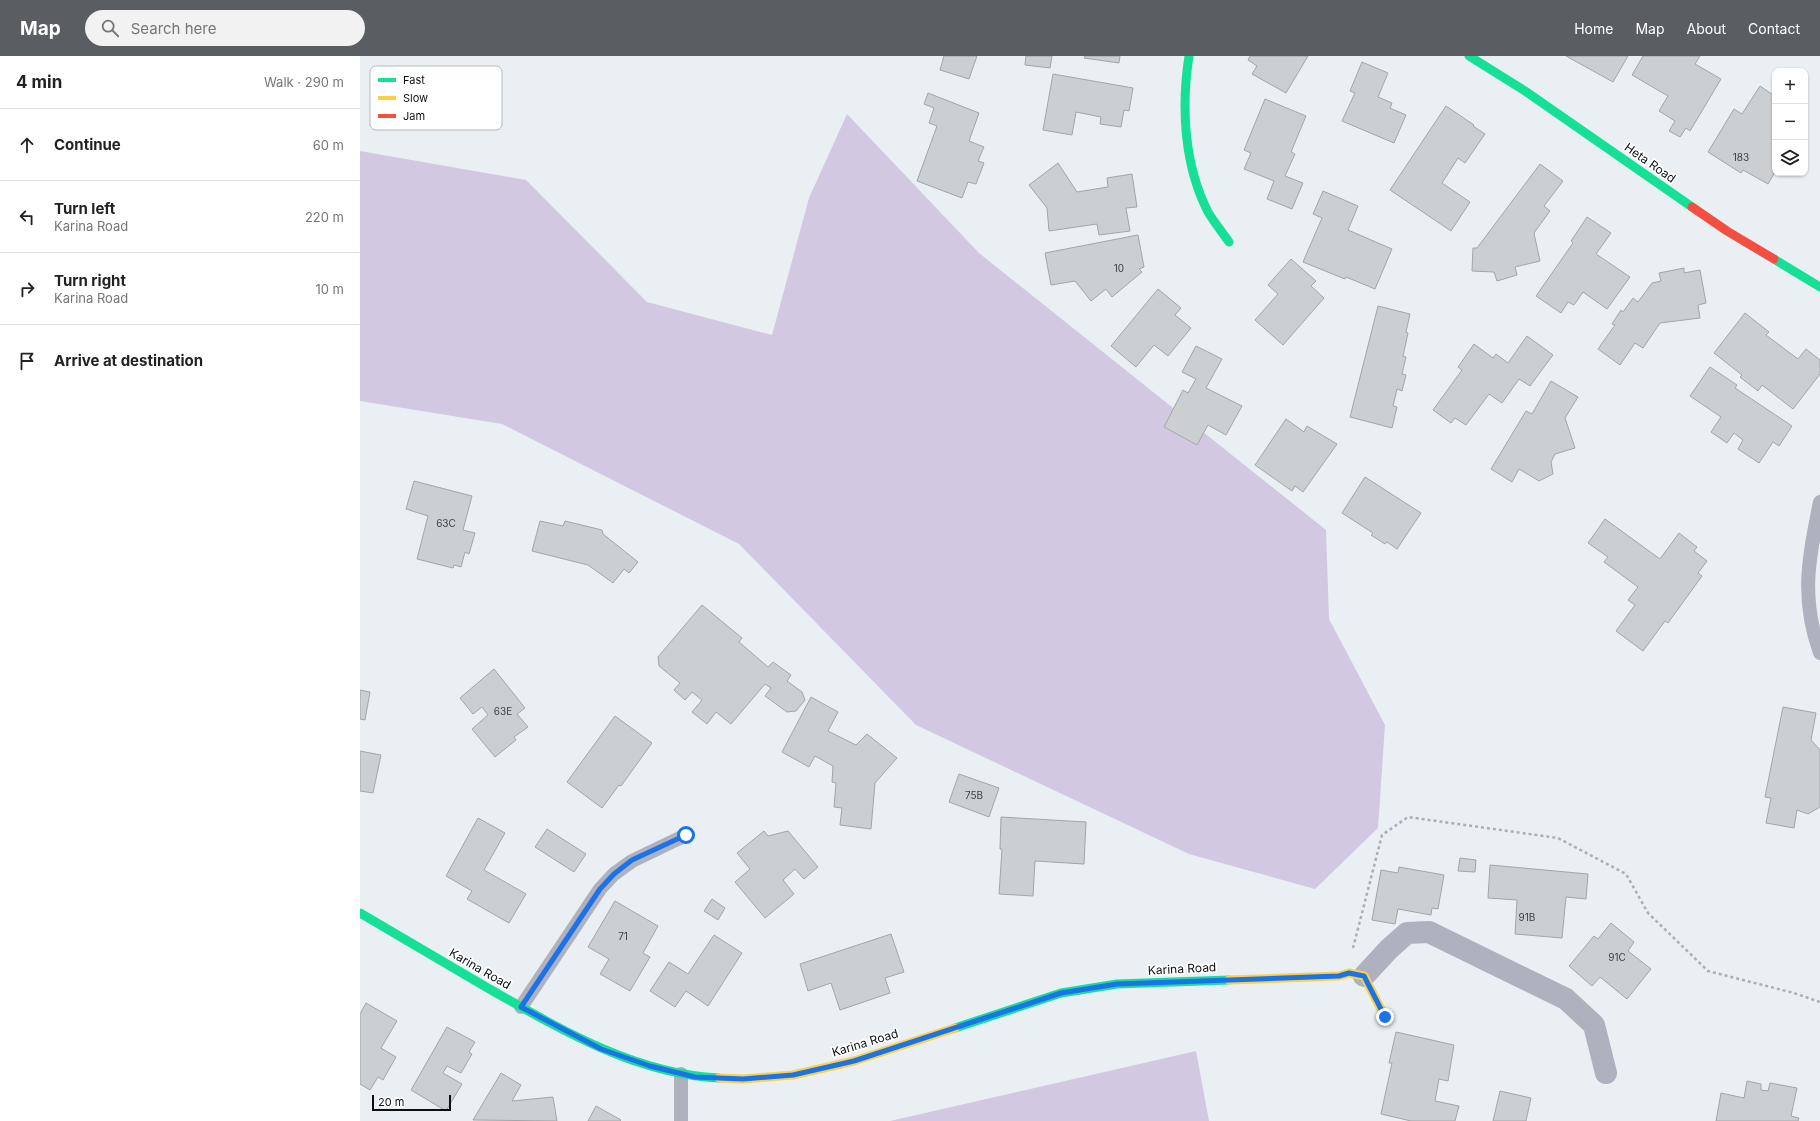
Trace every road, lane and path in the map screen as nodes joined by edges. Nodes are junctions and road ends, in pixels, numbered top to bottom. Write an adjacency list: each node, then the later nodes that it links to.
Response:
1 (1190, 56): 3 (street)
2 (1469, 56): 4 (street, Heta Road)
3 (1229, 242)
4 (1820, 287)
5 (1820, 502): 6 (lane)
6 (1820, 653)
7 (686, 835): 11 (lane)
8 (360, 913): 11 (street, Karina Road)
9 (1356, 974): 10 (path); 12 (street); 13 (street); 14 (street, Karina Road)
10 (1820, 1002)
11 (521, 1007): 14 (street, Karina Road)
12 (1385, 1017)
13 (1606, 1073)
14 (681, 1074): 15 (lane)
15 (681, 1121)

